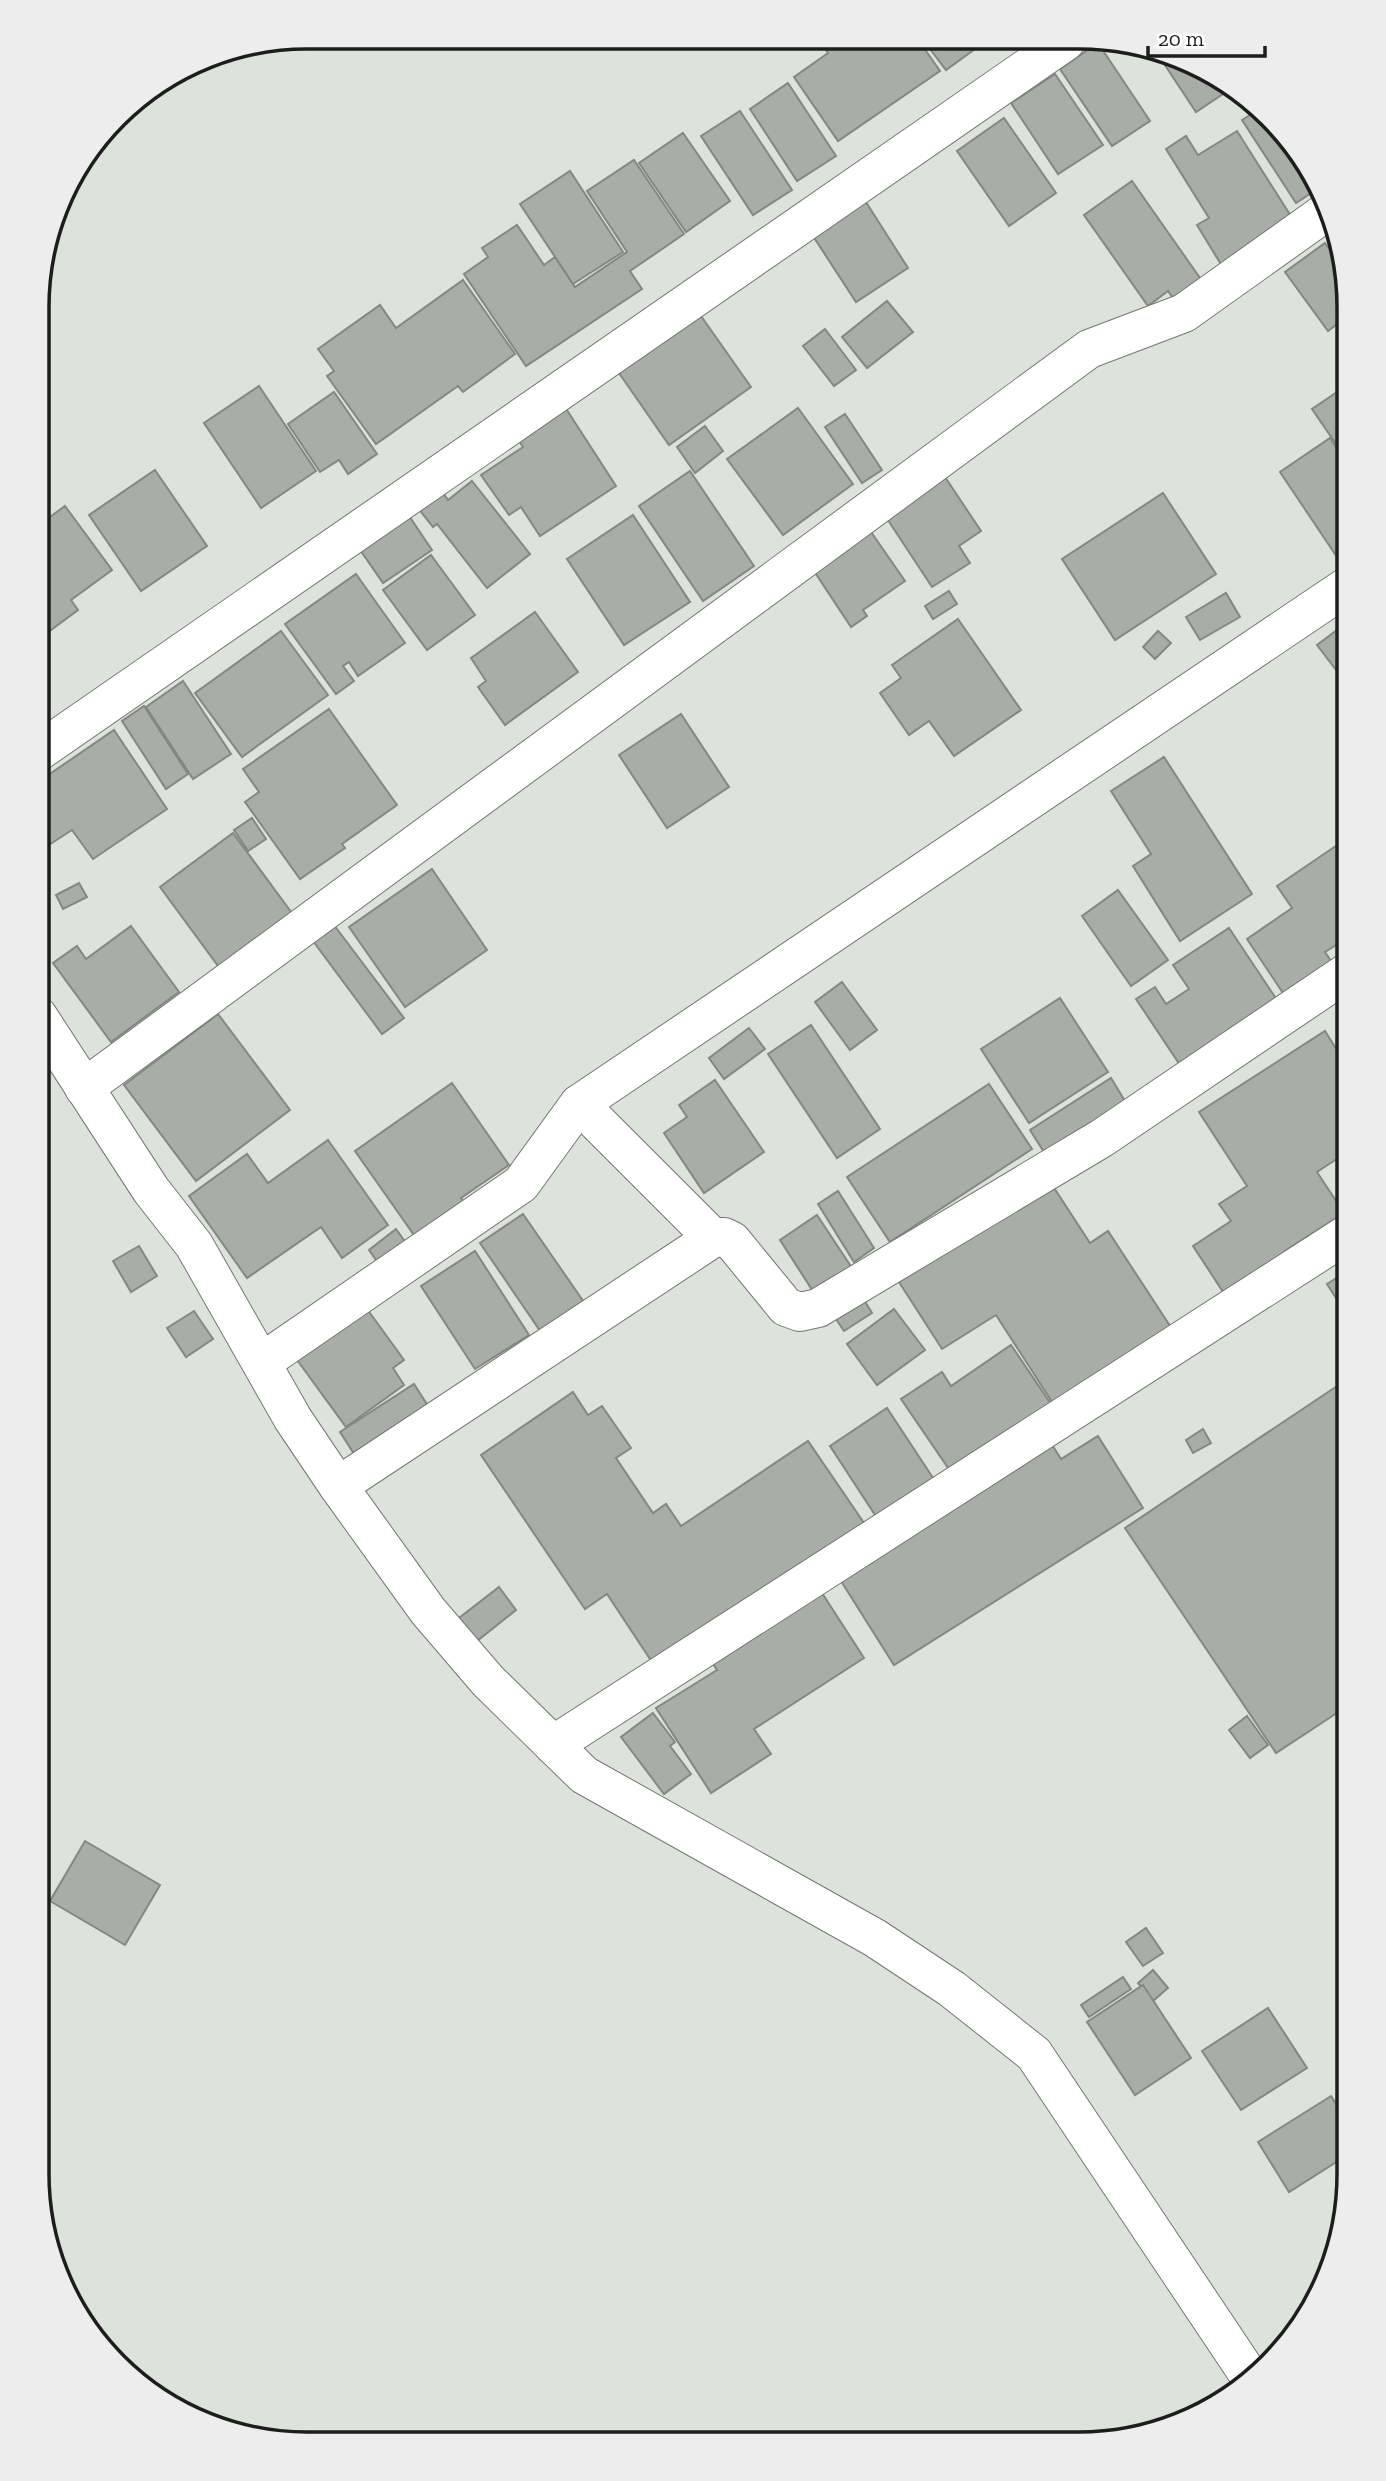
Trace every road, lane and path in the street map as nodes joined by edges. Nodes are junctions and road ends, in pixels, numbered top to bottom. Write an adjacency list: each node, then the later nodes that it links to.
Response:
1 (1054, 49): 4 (street)
2 (1320, 216): 7 (street)
3 (1337, 593): 8 (street)
4 (49, 744)
5 (1337, 979): 9 (street)
6 (49, 1033): 7 (street)
7 (84, 1088): 11 (street)
8 (579, 1104): 9 (street); 11 (street)
9 (713, 1238): 12 (street)
10 (1337, 1241): 13 (street)
11 (262, 1362): 12 (street)
12 (338, 1486): 13 (street)
13 (553, 1745): 14 (street)
14 (1246, 2371)

